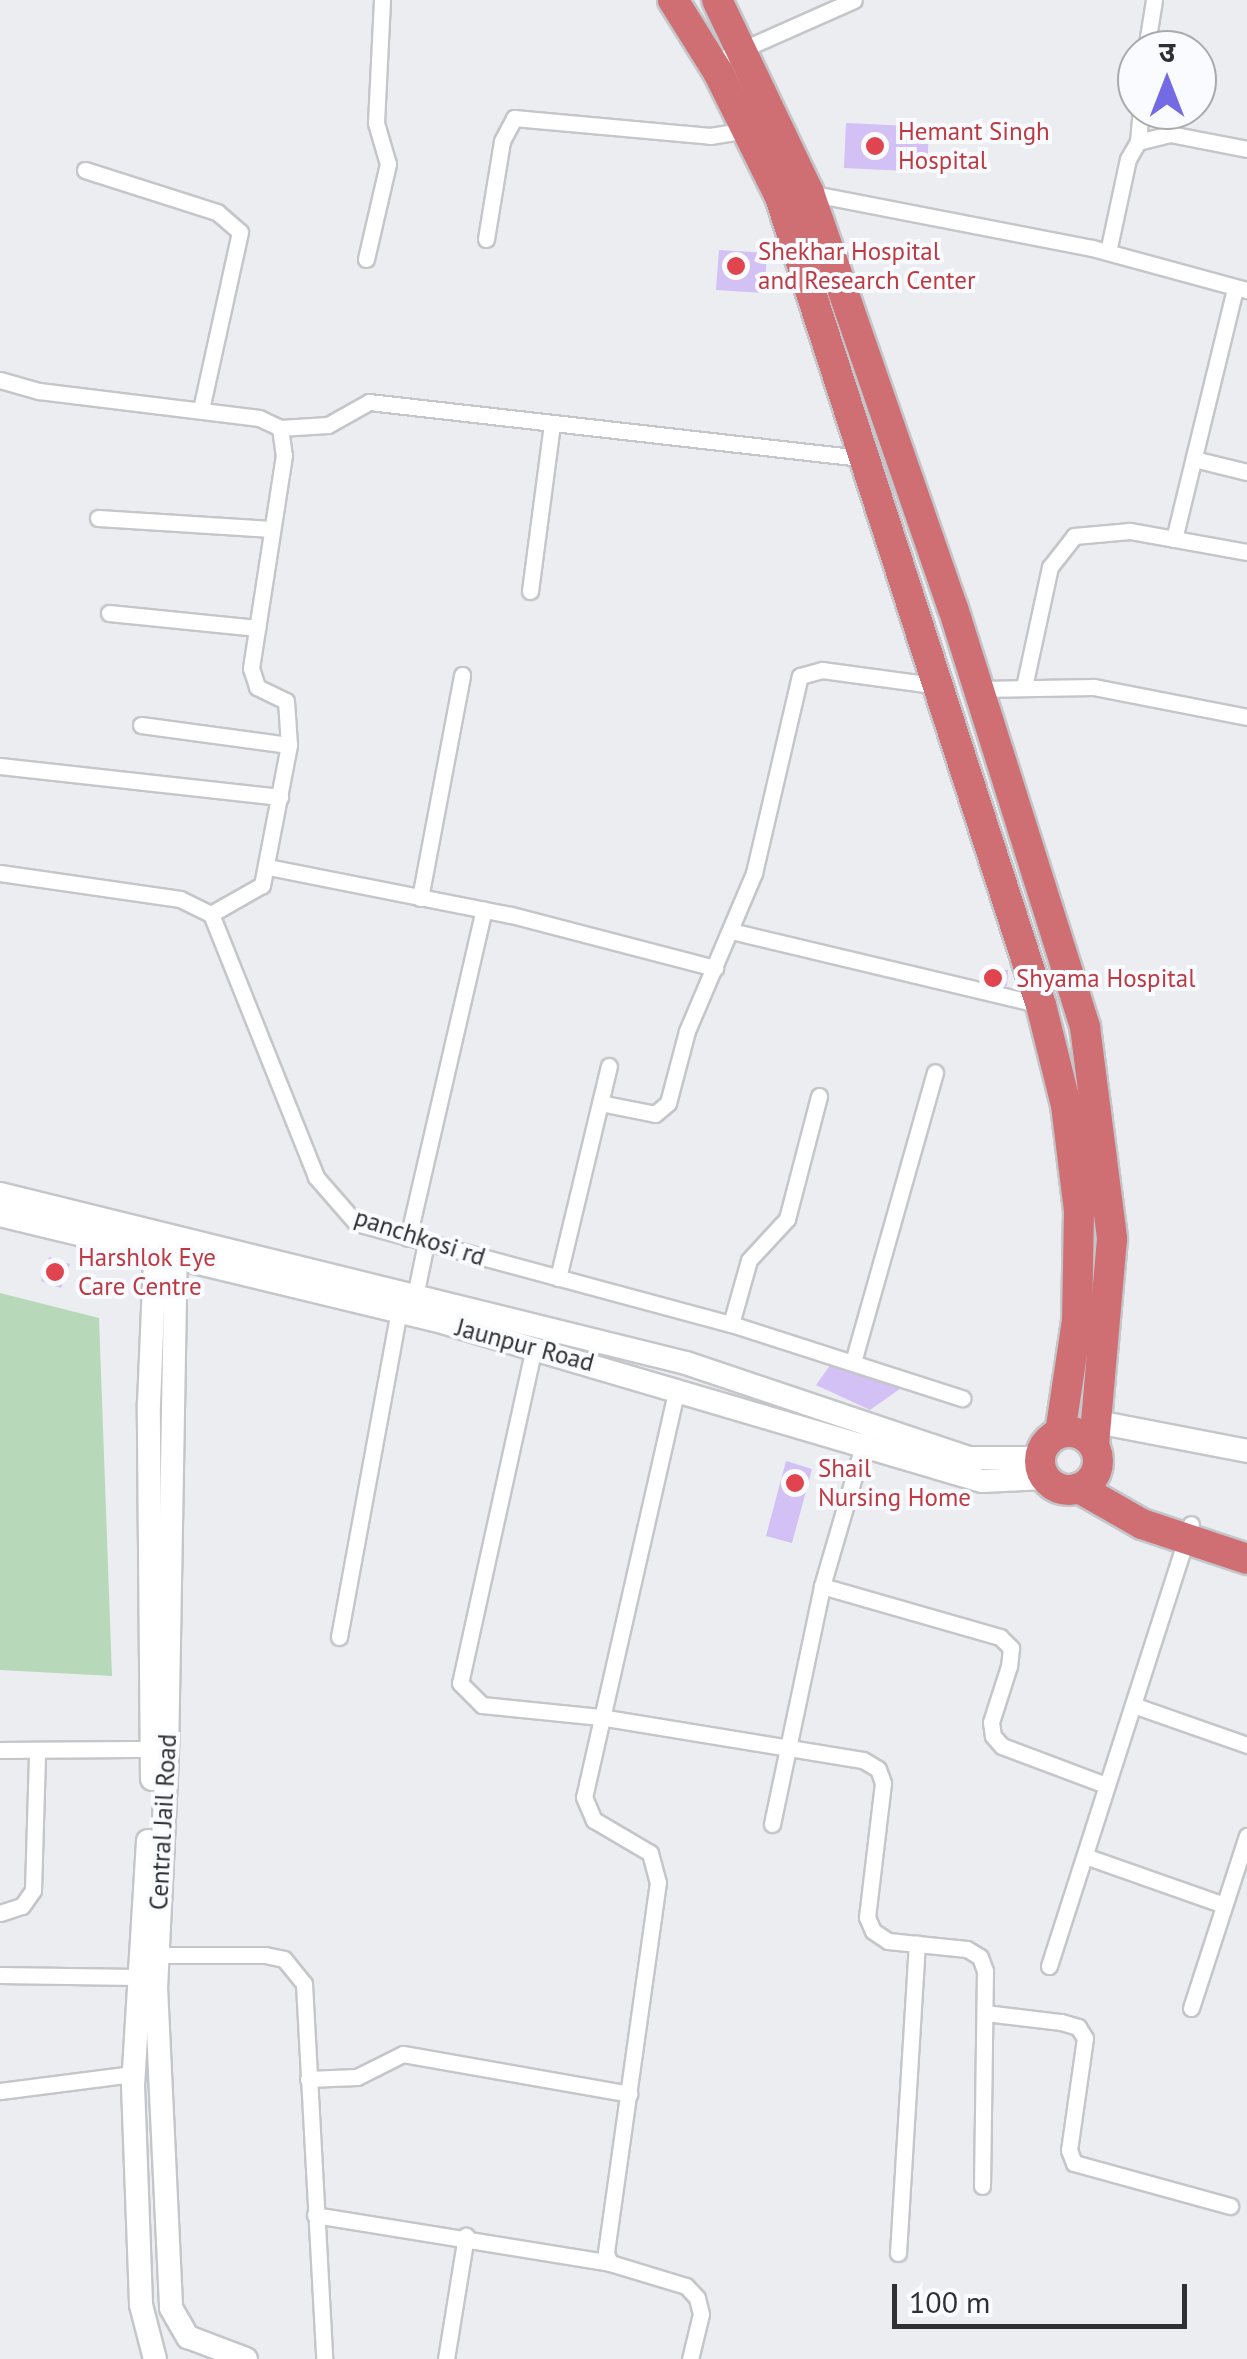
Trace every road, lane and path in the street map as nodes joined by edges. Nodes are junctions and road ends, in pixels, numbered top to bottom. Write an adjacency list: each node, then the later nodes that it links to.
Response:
1 (382, 0): 17 (street)
2 (673, 0): 8 (highway)
3 (717, 0): 7 (highway)
4 (854, 0): 7 (street)
5 (1154, 0): 6 (street)
6 (1149, 30)
7 (744, 46): 8 (street); 14 (highway)
8 (712, 63): 9 (highway)
9 (749, 130): 15 (street); 23 (highway)
10 (1139, 130): 11 (street)
11 (1138, 142): 12 (street); 16 (street)
12 (1247, 148)
13 (84, 170): 20 (street)
14 (809, 194): 16 (street); 36 (highway)
15 (486, 239)
16 (1108, 252): 18 (street)
17 (366, 260)
18 (1241, 290): 24 (street)
19 (0, 380): 20 (street)
20 (201, 410): 22 (street)
21 (552, 423): 22 (street); 23 (street); 30 (street)
22 (280, 428): 27 (street)
23 (864, 458): 34 (highway)
24 (1194, 459): 25 (street); 28 (street)
25 (1247, 472)
26 (98, 518): 27 (street)
27 (272, 529): 32 (street)
28 (1174, 538): 29 (street); 35 (street)
29 (1247, 552)
30 (530, 590)
31 (108, 614): 32 (street)
32 (257, 628): 39 (street)
33 (462, 674): 44 (street)
34 (940, 686): 47 (street); 49 (highway)
35 (1024, 687): 36 (street); 37 (street)
36 (979, 689): 69 (highway)
37 (1247, 717)
38 (141, 725): 39 (street)
39 (288, 744): 41 (street)
40 (0, 766): 41 (street)
41 (280, 798): 42 (street)
42 (268, 868): 44 (street); 46 (street)
43 (0, 873): 46 (street)
44 (420, 898): 45 (street)
45 (484, 910): 48 (street); 56 (street)
46 (211, 914): 56 (street, panchkosi rd)
47 (731, 932): 48 (street); 49 (street)
48 (716, 968): 53 (street)
49 (1041, 1005): 66 (highway)
50 (609, 1066): 53 (street)
51 (935, 1072): 63 (street)
52 (819, 1096): 61 (street)
53 (600, 1104): 59 (street)
54 (0, 1194): 58 (street, Jaunpur Road)
55 (0, 1214): 58 (street, Jaunpur Road)
56 (408, 1238): 57 (street, panchkosi rd)
57 (426, 1243): 59 (street, panchkosi rd); 60 (street)
58 (165, 1247): 60 (street, Jaunpur Road); 79 (street, Central Jail Road)
59 (558, 1278): 61 (street, panchkosi rd)
60 (407, 1304): 62 (street, Jaunpur Road); 67 (street, Jaunpur Road); 75 (street)
61 (731, 1324): 63 (street, panchkosi rd)
62 (534, 1347): 64 (street, Jaunpur Road); 77 (street)
63 (854, 1362): 65 (street, panchkosi rd)
64 (677, 1388): 67 (street, Jaunpur Road); 77 (street)
65 (962, 1398)
66 (1060, 1433): 69 (highway); 70 (highway)
67 (866, 1437): 70 (street, Jaunpur Road); 74 (street)
68 (1247, 1451): 69 (street)
69 (1091, 1457): 70 (highway); 71 (highway)
70 (1043, 1468)
71 (1189, 1532): 72 (highway); 73 (highway); 76 (street)
72 (1247, 1541)
73 (1247, 1559)
74 (822, 1586): 80 (street); 83 (street)
75 (339, 1637)
76 (1133, 1705): 78 (street); 83 (street)
77 (600, 1717): 80 (street); 99 (street)
78 (1247, 1745)
79 (160, 1749): 82 (street); 90 (street, Central Jail Road); 93 (street)
80 (785, 1749): 84 (street); 89 (street)
81 (0, 1750): 82 (street)
82 (37, 1752): 88 (street)
83 (1106, 1784): 86 (street)
84 (772, 1824)
85 (1247, 1836): 87 (street)
86 (1084, 1856): 87 (street); 91 (street)
87 (1224, 1905): 94 (street)
88 (0, 1913)
89 (917, 1944): 95 (street); 104 (street)
90 (157, 1954): 97 (street); 107 (street, Central Jail Road)
91 (1049, 1966)
92 (0, 1975): 93 (street)
93 (136, 1978): 96 (street)
94 (1192, 2008)
95 (985, 2013): 100 (street); 101 (street)
96 (133, 2074): 98 (street); 106 (street)
97 (308, 2079): 99 (street); 102 (street)
98 (0, 2091)
99 (629, 2094): 105 (street)
100 (982, 2186)
101 (1230, 2206)
102 (315, 2216): 103 (street); 108 (street)
103 (466, 2236): 105 (street); 109 (street)
104 (898, 2253)
105 (610, 2263): 110 (street)
106 (155, 2359)
107 (246, 2359)
108 (324, 2359)
109 (446, 2359)
110 (690, 2359)

